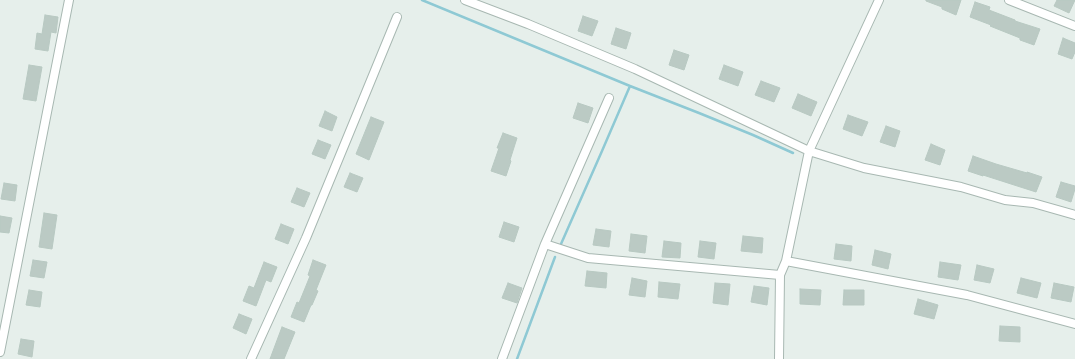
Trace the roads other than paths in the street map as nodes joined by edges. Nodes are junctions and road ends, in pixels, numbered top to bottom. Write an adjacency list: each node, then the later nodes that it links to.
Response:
1 (69, 0): 14 (street)
2 (465, 0): 8 (street)
3 (878, 0): 8 (street)
4 (1009, 0): 6 (street)
5 (397, 17): 15 (street)
6 (1075, 26)
7 (609, 98): 10 (street)
8 (809, 151): 9 (street); 11 (street)
9 (1075, 214)
10 (545, 244): 12 (street); 16 (street)
11 (786, 261): 12 (street); 13 (street)
12 (780, 275): 17 (street)
13 (1075, 324)
14 (0, 352)
15 (251, 359)
16 (502, 359)
17 (779, 359)

